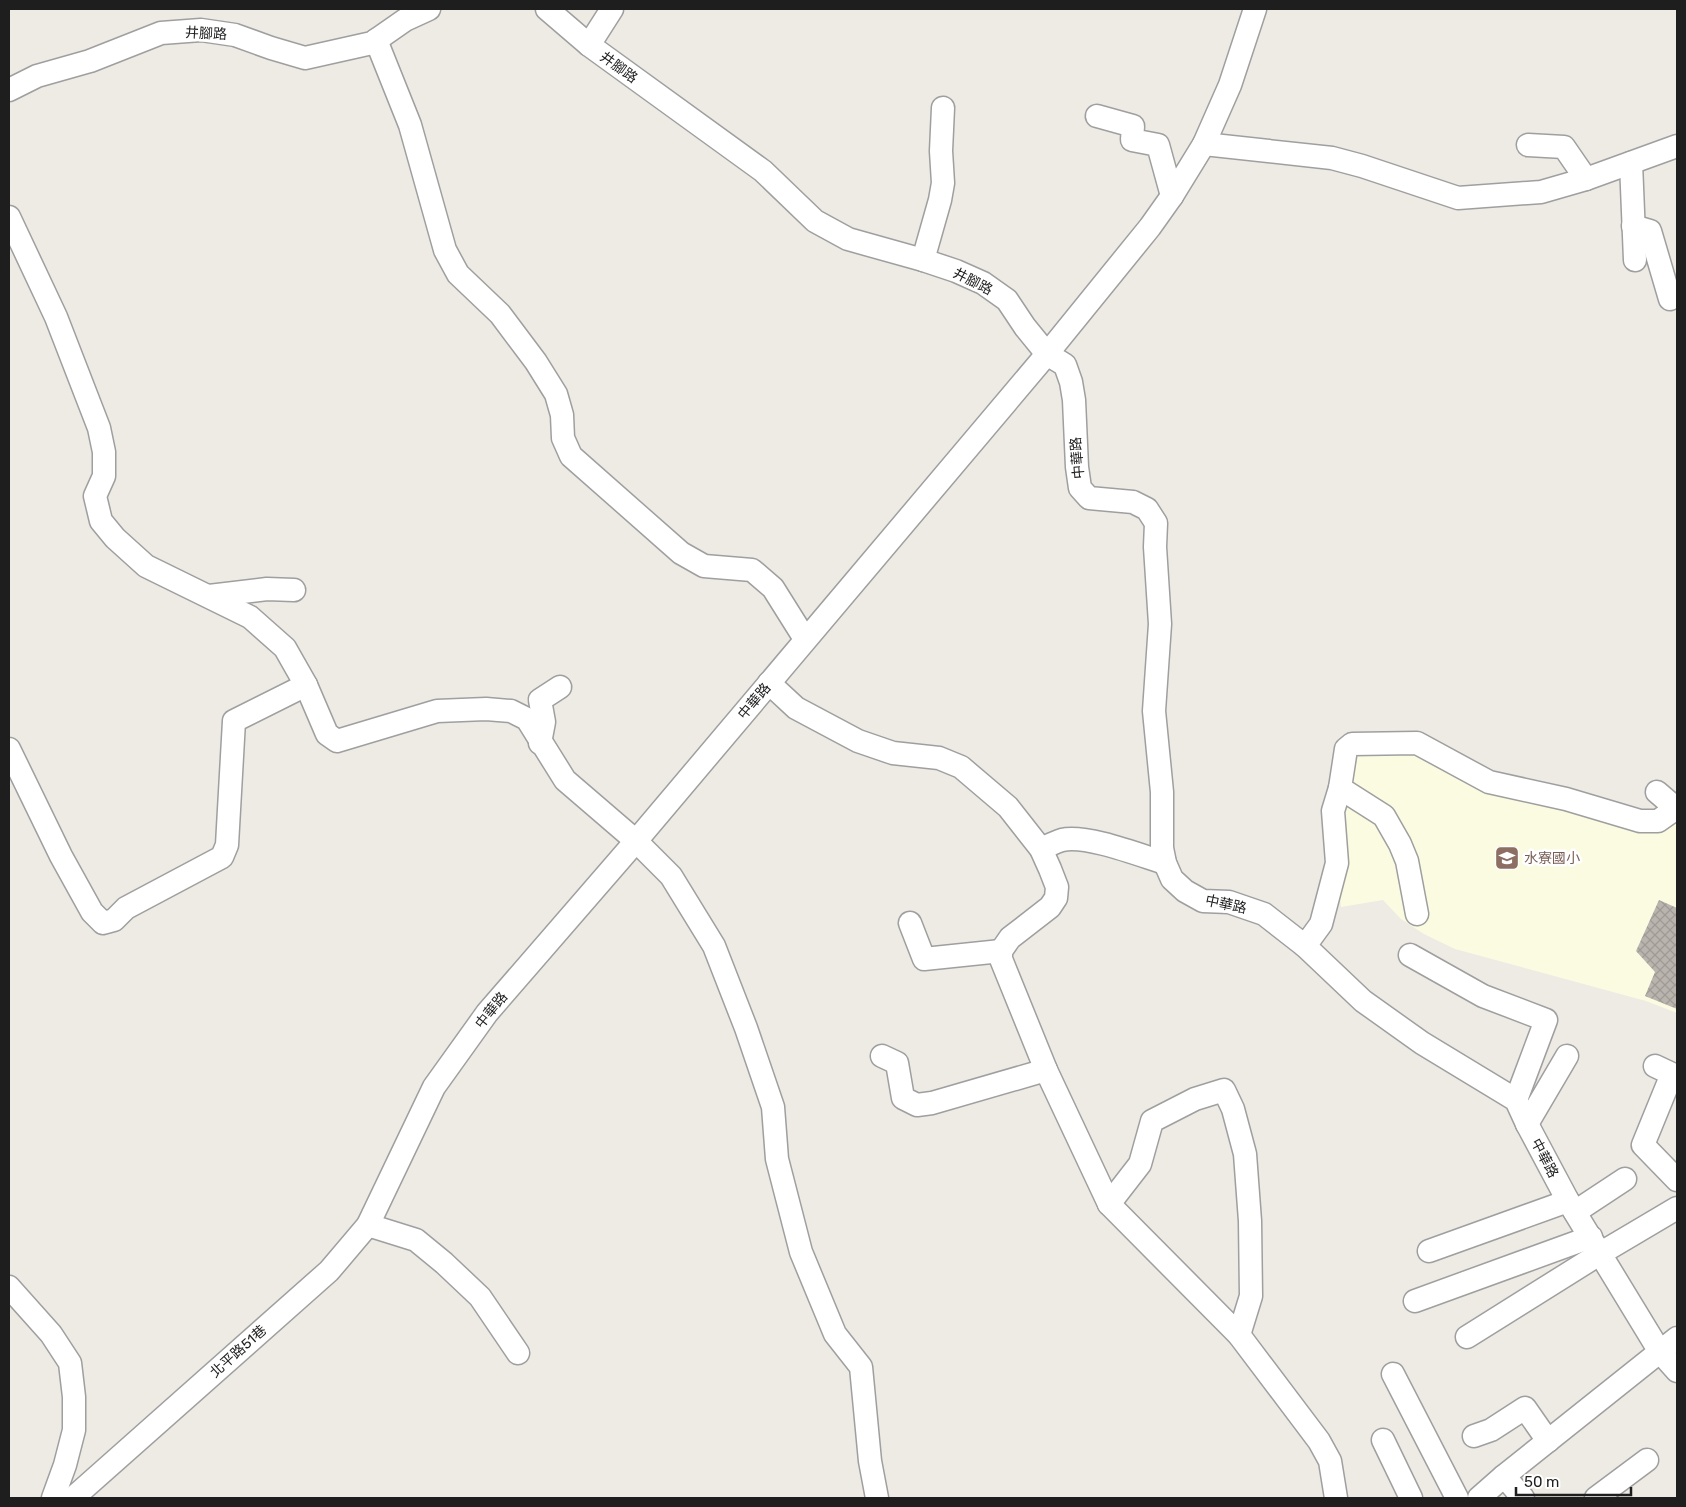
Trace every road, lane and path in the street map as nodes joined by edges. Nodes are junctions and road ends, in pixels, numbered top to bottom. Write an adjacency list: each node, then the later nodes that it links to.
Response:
1 (429, 9): 5 (street, 井腳路)
2 (547, 9): 7 (street, 井腳路)
3 (612, 9): 7 (street)
4 (1255, 9): 11 (street)
5 (407, 14): 6 (street, 井腳路)
6 (376, 40): 8 (street, 井腳路); 25 (street)
7 (589, 45): 19 (street, 井腳路)
8 (9, 90)
9 (943, 108): 19 (street)
10 (1097, 116): 16 (street)
11 (1204, 144): 15 (street); 16 (street)
12 (1528, 146): 15 (street)
13 (1677, 146): 14 (street)
14 (1631, 163): 15 (street); 18 (street)
15 (1586, 179)
16 (1172, 196): 22 (street)
17 (9, 217): 24 (street)
18 (1633, 226): 20 (street); 21 (street)
19 (923, 260): 22 (street, 井腳路)
20 (1634, 260)
21 (1670, 299)
22 (1047, 354): 25 (street, 中華路); 36 (street, 中華路)
23 (294, 590): 24 (street)
24 (209, 596): 27 (street)
25 (805, 639): 26 (street, 中華路)
26 (769, 683): 34 (street, 中華路); 35 (street)
27 (306, 685): 29 (street); 30 (street)
28 (560, 687): 29 (street)
29 (540, 743): 34 (street)
30 (9, 749)
31 (1340, 788): 33 (street); 37 (street); 39 (street)
32 (1657, 792): 33 (street)
33 (1676, 809)
34 (636, 841): 50 (street, 中華路); 73 (street)
35 (1041, 850): 36 (street); 40 (street)
36 (1166, 863): 39 (street, 中華路)
37 (1417, 914)
38 (910, 923): 40 (street)
39 (1305, 946): 46 (street, 中華路)
40 (1001, 951): 45 (street)
41 (1410, 955): 46 (street)
42 (882, 1056): 45 (street)
43 (1567, 1056): 47 (street)
44 (1655, 1066): 49 (street)
45 (1046, 1070): 51 (street)
46 (1516, 1100): 47 (street, 中華路)
47 (1527, 1124): 52 (street, 中華路)
48 (1625, 1179): 52 (street)
49 (1677, 1180)
50 (386, 1190): 54 (street, 北平路51巷)
51 (1109, 1204): 59 (street); 59 (street)
52 (1571, 1206): 55 (street, 中華路); 56 (street)
53 (1677, 1208): 55 (street)
54 (368, 1225): 62 (street); 72 (street, 北平路51巷)
55 (1596, 1245): 58 (street); 60 (street); 61 (street, 中華路)
56 (1429, 1251)
57 (9, 1287): 71 (street)
58 (1415, 1301)
59 (1239, 1335): 74 (street)
60 (1467, 1337)
61 (1669, 1345): 63 (street, 中華路); 67 (street)
62 (518, 1353)
63 (1677, 1372)
64 (1393, 1374): 76 (street)
65 (1474, 1436): 67 (street)
66 (1383, 1440): 75 (street)
67 (1548, 1441): 69 (street)
68 (1647, 1460): 70 (street)
69 (1504, 1476): 77 (street); 78 (street)
70 (1601, 1497)
71 (54, 1498)
72 (73, 1498)
73 (878, 1498)
74 (1336, 1498)
75 (1411, 1498)
76 (1457, 1498)
77 (1480, 1498)
78 (1523, 1498)

